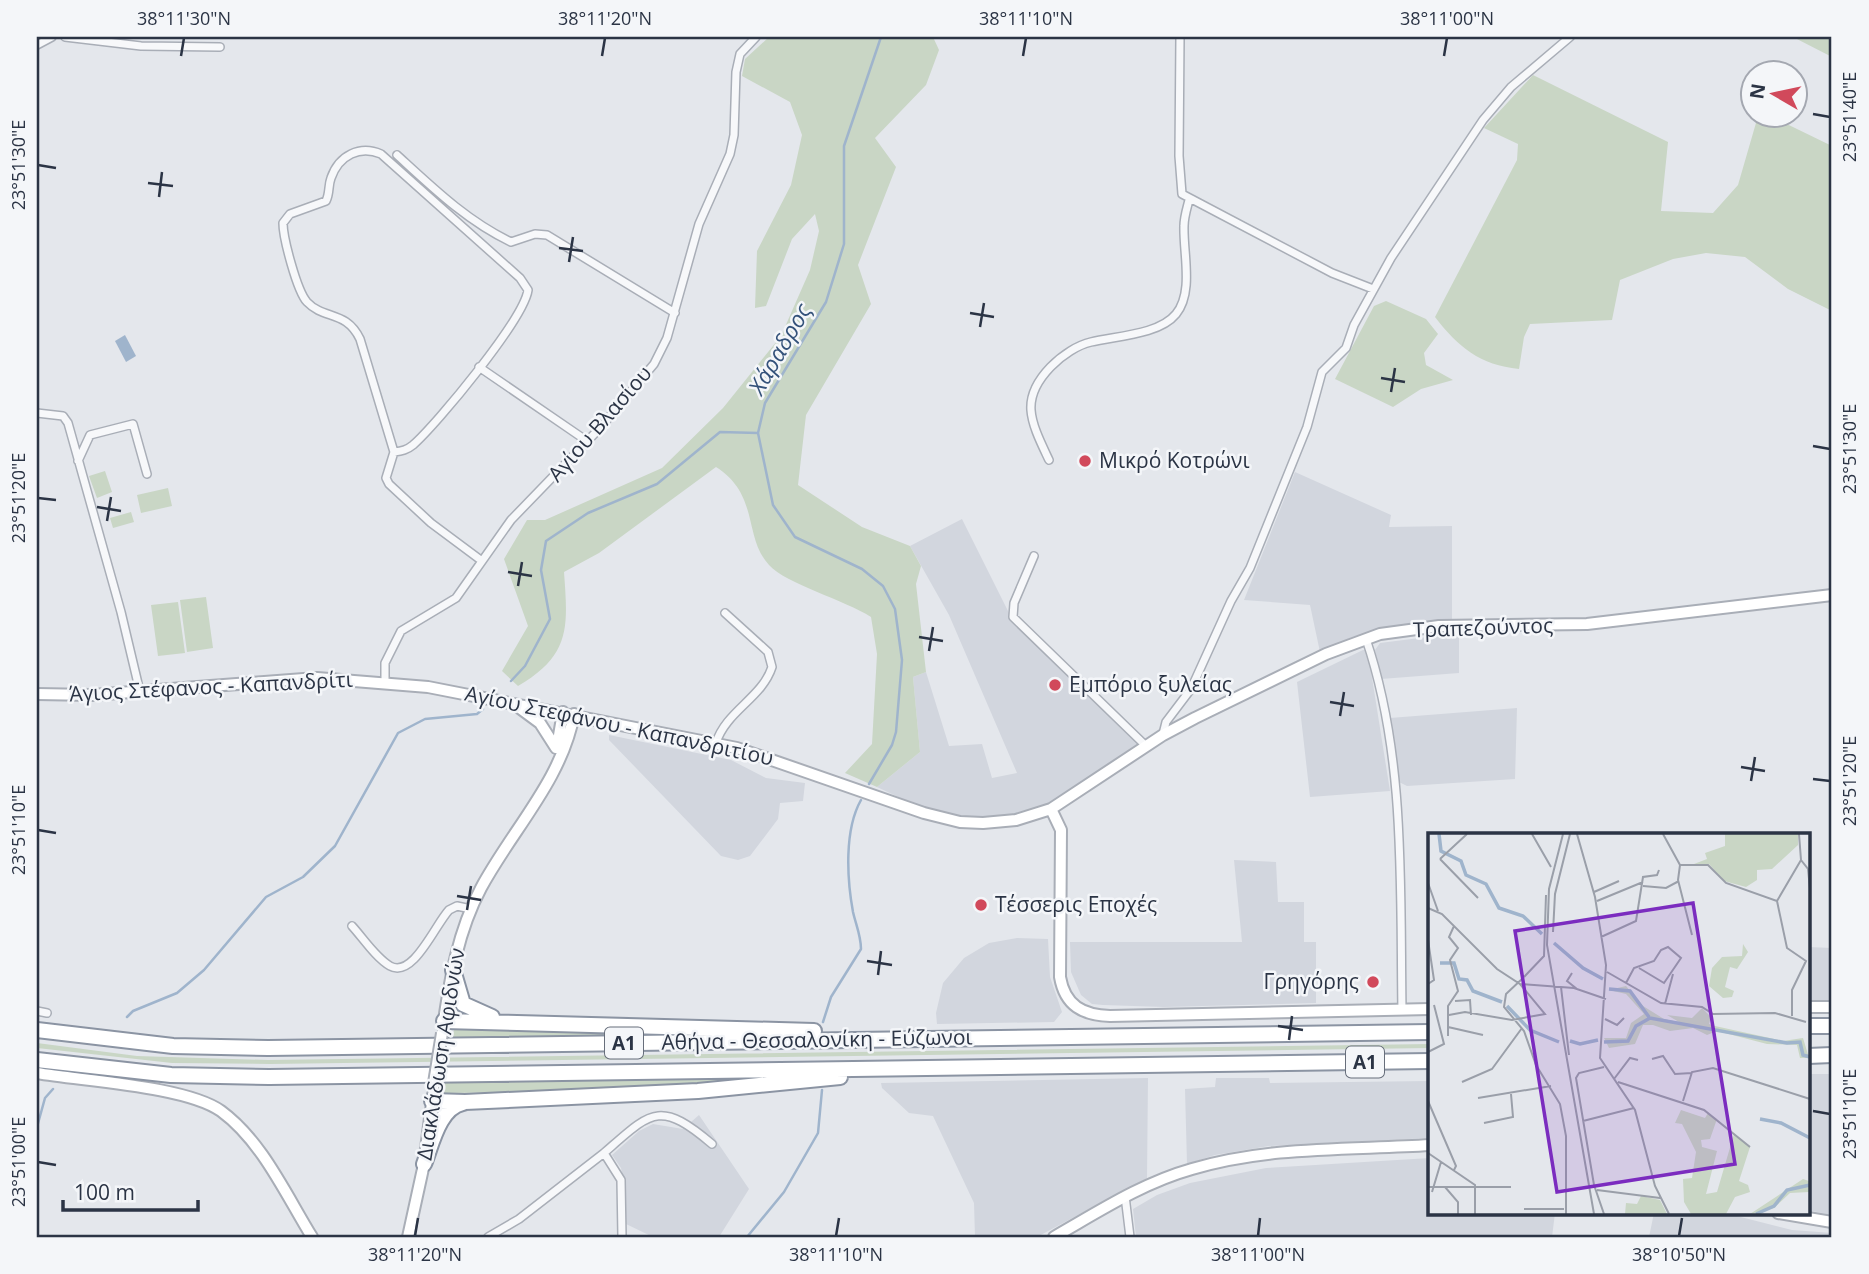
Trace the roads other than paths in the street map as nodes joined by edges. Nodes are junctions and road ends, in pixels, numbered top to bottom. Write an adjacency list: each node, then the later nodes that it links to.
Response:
1 (52, 37): 6 (street)
2 (65, 37): 7 (street)
3 (756, 37): 11 (street, Αγίου Βλασίου)
4 (1180, 37): 9 (street)
5 (1570, 37): 10 (street)
6 (37, 45)
7 (220, 47)
8 (397, 155): 11 (street)
9 (1189, 200): 10 (street); 16 (street)
10 (1373, 289): 29 (street)
11 (674, 313): 14 (street, Αγίου Βλασίου)
12 (479, 367): 14 (street); 15 (street); 15 (street)
13 (37, 413): 17 (street)
14 (587, 441): 20 (street, Αγίου Βλασίου)
15 (394, 452): 20 (street)
16 (1049, 460)
17 (78, 462): 18 (street); 25 (street)
18 (147, 474)
19 (1034, 556): 31 (street)
20 (482, 561): 24 (street, Αγίου Βλασίου)
21 (1832, 595): 23 (main road, Τραπεζούντος)
22 (725, 613): 30 (street)
23 (1366, 639): 29 (main road, Τραπεζούντος); 41 (street)
24 (385, 681): 25 (main road, Άγιος Στέφανος - Καπανδρίτι); 27 (main road, Αγίου Στεφάνου - Καπανδριτίου)
25 (140, 692): 26 (main road, Άγιος Στέφανος - Καπανδρίτι)
26 (37, 694)
27 (509, 701): 28 (main road, Αγίου Στεφάνου - Καπανδριτίου); 32 (main road)
28 (569, 713): 30 (main road, Αγίου Στεφάνου - Καπανδριτίου); 32 (main road, Διακλάδωση Αφιδνών); 33 (main road, Διακλάδωση Αφιδνών)
29 (1163, 735): 31 (main road, Τραπεζούντος)
30 (716, 743): 34 (main road, Αγίου Στεφάνου - Καπανδριτίου)
31 (1146, 746): 34 (main road, Τραπεζούντος)
32 (556, 748): 33 (main road, Διακλάδωση Αφιδνών)
33 (555, 768): 35 (main road, Διακλάδωση Αφιδνών)
34 (1051, 809): 41 (main road)
35 (471, 909): 36 (street); 37 (main road, Διακλάδωση Αφιδνών)
36 (352, 926)
37 (453, 970): 44 (highway); 47 (main road, Διακλάδωση Αφιδνών)
38 (1810, 1007): 39 (main road)
39 (1832, 1007)
40 (1428, 1009): 41 (main road)
41 (1402, 1010)
42 (37, 1011): 43 (street)
43 (47, 1013)
44 (510, 1021): 47 (highway); 50 (highway)
45 (1810, 1026): 46 (highway)
46 (1832, 1026)
47 (443, 1027): 63 (main road, Διακλάδωση Αφιδνών, bridge)
48 (37, 1030): 53 (highway, Αθήνα - Θεσσαλονίκη - Εύζωνοι / Α1)
49 (1428, 1032): 50 (highway, Αθήνα - Θεσσαλονίκη - Εύζωνοι / Α1)
50 (927, 1039): 54 (highway, Αθήνα - Θεσσαλονίκη - Εύζωνοι / Α1)
51 (154, 1040): 53 (highway)
52 (246, 1041): 54 (highway)
53 (138, 1043): 54 (highway, Αθήνα - Θεσσαλονίκη - Εύζωνοι / Α1)
54 (268, 1048)
55 (1832, 1055): 56 (highway)
56 (1810, 1056)
57 (37, 1060): 61 (highway, Αθήνα - Θεσσαλονίκη - Εύζωνοι / Α1)
58 (1428, 1061): 59 (highway, Αθήνα - Θεσσαλονίκη - Εύζωνοι / Α1)
59 (925, 1068): 61 (highway, Αθήνα - Θεσσαλονίκη - Εύζωνοι / Α1); 64 (highway)
60 (37, 1073): 72 (main road)
61 (322, 1077): 62 (highway)
62 (305, 1083)
63 (433, 1095): 64 (highway); 68 (main road, Διακλάδωση Αφιδνών)
64 (465, 1102): 68 (highway)
65 (712, 1144): 67 (street)
66 (1428, 1146): 69 (main road)
67 (604, 1153): 74 (street); 75 (street)
68 (424, 1164): 73 (main road, Διακλάδωση Αφιδνών)
69 (1125, 1196): 76 (main road); 77 (street)
70 (1784, 1214): 71 (main road)
71 (1832, 1222)
72 (312, 1237)
73 (408, 1237)
74 (488, 1237)
75 (622, 1237)
76 (1054, 1237)
77 (1130, 1237)

